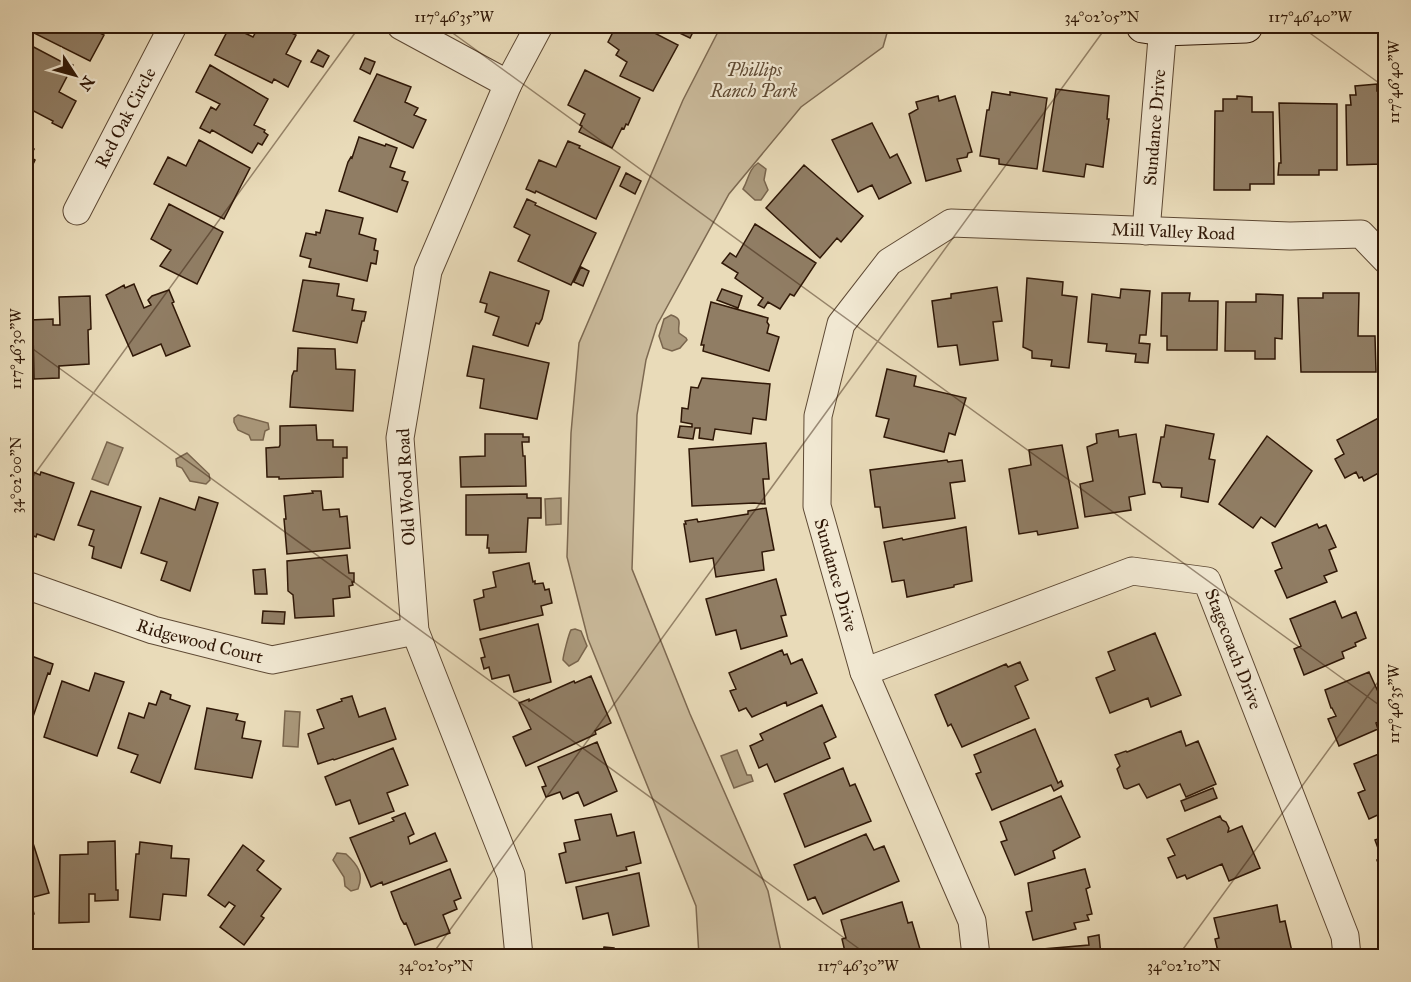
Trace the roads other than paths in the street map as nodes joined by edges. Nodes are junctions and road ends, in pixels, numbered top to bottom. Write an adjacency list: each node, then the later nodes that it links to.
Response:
1 (173, 26): 7 (street, Red Oak Circle)
2 (401, 26): 6 (street)
3 (538, 26): 6 (street, Old Wood Road)
4 (1156, 26): 5 (main road); 9 (street, Sundance Drive)
5 (1246, 26)
6 (508, 84): 12 (street, Old Wood Road)
7 (77, 211)
8 (951, 223): 9 (street, Mill Valley Road); 13 (street, Sundance Drive)
9 (1146, 231): 10 (street, Mill Valley Road)
10 (1386, 260)
11 (26, 585): 12 (street, Ridgewood Court)
12 (415, 631): 14 (street, Old Wood Road)
13 (864, 672): 15 (street, Sundance Drive); 16 (street, Stagecoach Drive)
14 (519, 957)
15 (976, 957)
16 (1347, 957)

